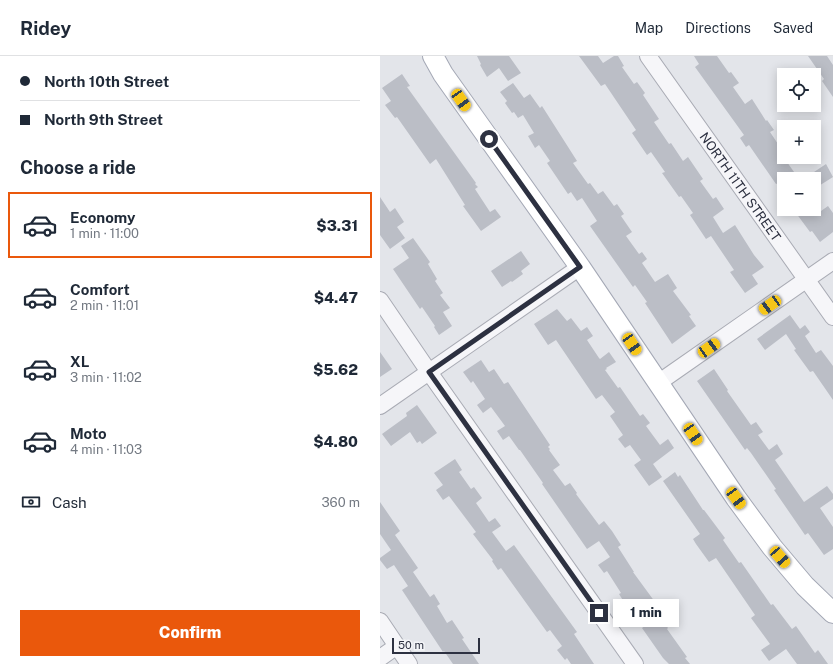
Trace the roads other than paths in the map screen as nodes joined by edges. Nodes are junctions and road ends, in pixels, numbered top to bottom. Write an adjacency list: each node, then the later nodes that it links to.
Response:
1 (433, 56): 4 (main road)
2 (648, 56): 5 (street, NORTH 11TH STREET)
3 (833, 261): 5 (street)
4 (580, 267): 8 (street); 9 (main road)
5 (806, 280): 7 (street, NORTH 11TH STREET); 9 (street)
6 (380, 300): 8 (street)
7 (833, 317)
8 (429, 372): 10 (street); 16 (street)
9 (658, 383): 11 (main road)
10 (380, 406)
11 (833, 613)
12 (380, 621): 13 (street)
13 (397, 646): 14 (street); 15 (street)
14 (380, 658)
15 (410, 664)
16 (635, 664)

